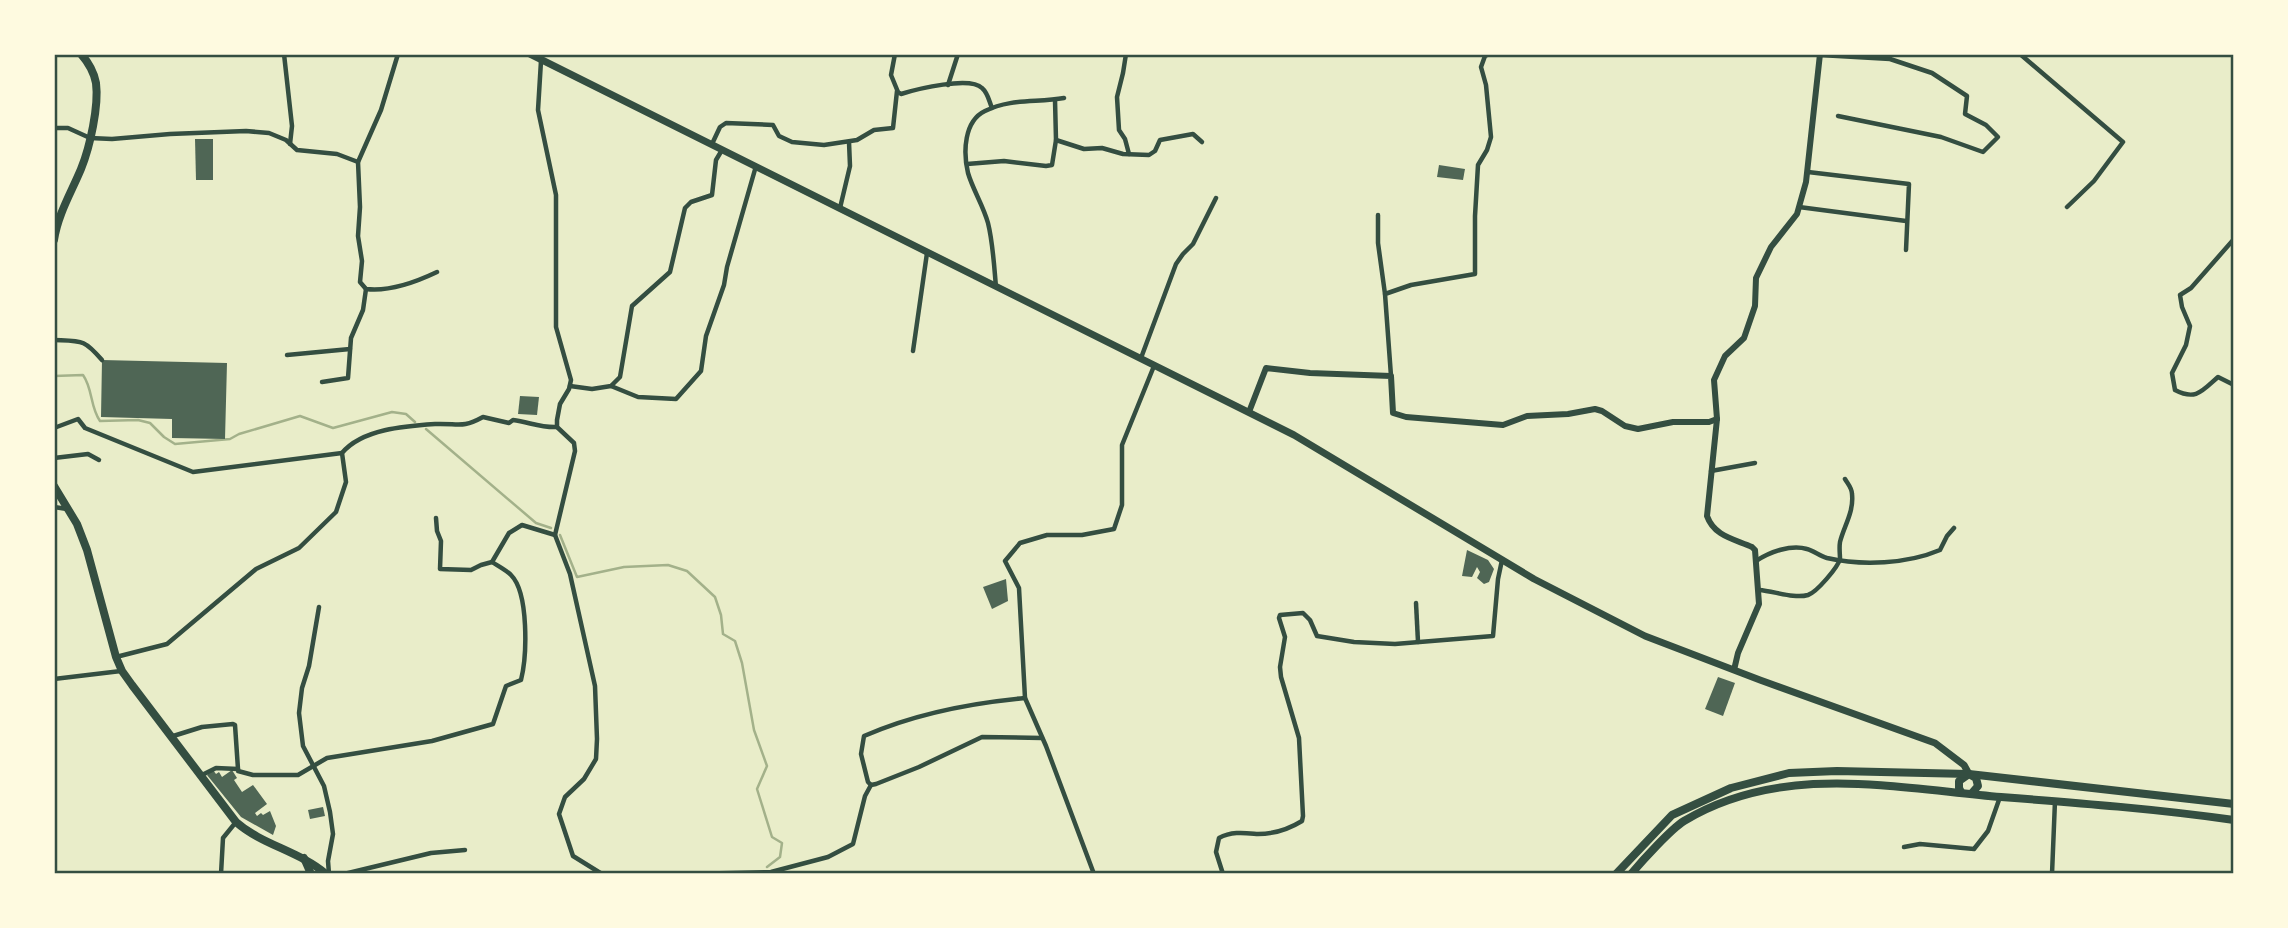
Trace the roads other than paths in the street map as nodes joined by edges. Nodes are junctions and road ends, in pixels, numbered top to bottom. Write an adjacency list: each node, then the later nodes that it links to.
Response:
1 (81, 54): 19 (main road)
2 (284, 54): 24 (street)
3 (398, 54): 27 (street)
4 (530, 54): 11 (main road)
5 (895, 54): 13 (street)
6 (958, 54): 12 (street)
7 (1126, 54): 26 (street)
8 (1489, 54): 44 (street)
9 (2020, 54): 33 (street)
10 (1820, 55): 17 (street); 30 (street)
11 (541, 60): 23 (main road); 55 (street)
12 (948, 85): 13 (street); 16 (street)
13 (897, 91): 21 (street)
14 (1064, 98): 15 (street)
15 (1055, 100): 16 (street); 20 (street)
16 (992, 108): 28 (street)
17 (1838, 116)
18 (54, 128): 19 (street)
19 (90, 138): 24 (street); 38 (main road)
20 (1056, 140): 26 (street); 28 (street)
21 (849, 142): 23 (street); 34 (street)
22 (1202, 142): 26 (street)
23 (712, 144): 25 (main road)
24 (290, 145): 27 (street)
25 (722, 149): 29 (main road); 56 (street)
26 (1129, 154)
27 (358, 162): 43 (street)
28 (967, 164): 42 (street)
29 (756, 166): 34 (main road); 56 (street)
30 (1808, 172): 32 (street); 36 (street)
31 (1216, 198): 49 (street)
32 (1799, 207): 36 (street); 58 (street)
33 (2067, 207)
34 (840, 208): 40 (main road)
35 (1378, 215): 44 (street)
36 (1906, 221): 39 (street)
37 (2234, 239): 54 (street)
38 (54, 240)
39 (1906, 250)
40 (927, 252): 42 (main road); 47 (street)
41 (437, 272): 43 (street)
42 (996, 287): 49 (main road)
43 (366, 289): 46 (street)
44 (1385, 294): 52 (street)
45 (54, 340): 50 (street)
46 (350, 349): 48 (street); 53 (street)
47 (913, 351)
48 (287, 355)
49 (1140, 359): 51 (main road)
50 (102, 360)
51 (1154, 366): 57 (main road); 85 (street)
52 (1391, 376): 57 (street); 58 (street)
53 (323, 382)
54 (2234, 385)
55 (570, 386): 56 (street); 59 (street)
56 (611, 386)
57 (1249, 412): 74 (main road)
58 (1717, 419): 65 (street)
59 (557, 427): 61 (street); 72 (street)
60 (54, 428): 61 (street)
61 (342, 453): 81 (street)
62 (54, 458): 63 (street)
63 (99, 460)
64 (1755, 463): 65 (street)
65 (1712, 471): 75 (street)
66 (1846, 479): 73 (street)
67 (54, 486): 69 (main road)
68 (54, 507): 69 (street)
69 (68, 509): 81 (main road)
70 (436, 518): 76 (street)
71 (1955, 528): 73 (street)
72 (555, 535): 76 (street); 107 (street)
73 (1840, 559): 75 (street); 77 (street)
74 (1502, 560): 80 (street); 82 (main road)
75 (1756, 561): 77 (street)
76 (492, 562): 88 (street)
77 (1759, 590): 82 (street)
78 (1416, 603): 80 (street)
79 (319, 607): 88 (street)
80 (1418, 642): 110 (street)
81 (116, 657): 83 (main road)
82 (1734, 670): 90 (main road)
83 (122, 671): 84 (street); 86 (main road)
84 (54, 679)
85 (1025, 698): 87 (street); 92 (street)
86 (170, 737): 89 (street); 91 (main road)
87 (1043, 738): 92 (street); 109 (street)
88 (314, 765): 89 (street); 105 (street)
89 (238, 769): 91 (street)
90 (1969, 775): 93 (main road); 94 (main road); 97 (main road); 111 (main road)
91 (200, 776): 99 (main road)
92 (871, 785): 108 (street)
93 (1961, 792): 94 (main road); 112 (main road)
94 (1972, 793): 95 (main road)
95 (2000, 796): 96 (main road); 100 (street)
96 (2054, 800): 98 (main road); 113 (street)
97 (2234, 804)
98 (2234, 820)
99 (236, 822): 102 (main road); 103 (street)
100 (1904, 847)
101 (465, 850): 106 (street)
102 (304, 858): 104 (main road); 105 (main road)
103 (221, 874)
104 (311, 874)
105 (328, 874)
106 (344, 874)
107 (602, 874)
108 (686, 874)
109 (1094, 874)
110 (1223, 874)
111 (1616, 874)
112 (1631, 874)
113 (2052, 874)

